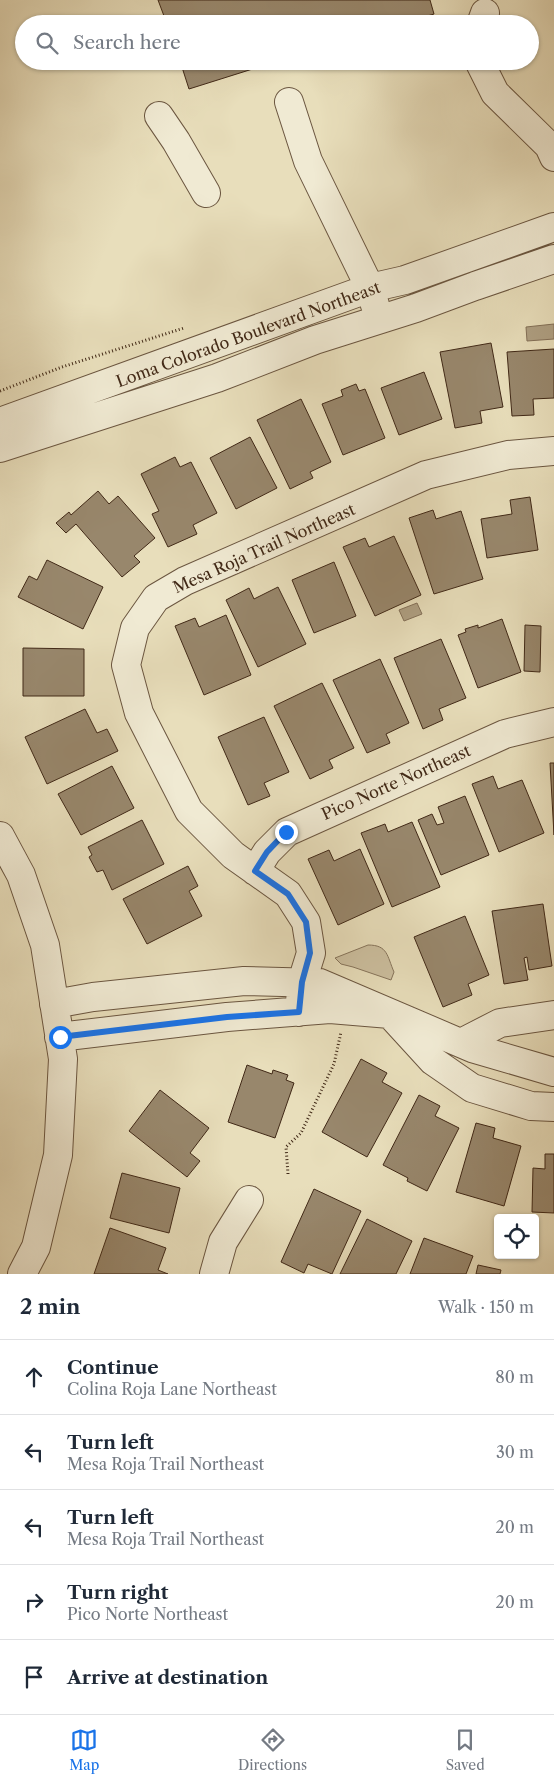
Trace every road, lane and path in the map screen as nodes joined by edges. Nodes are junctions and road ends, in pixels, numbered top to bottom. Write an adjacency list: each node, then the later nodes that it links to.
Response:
1 (484, 70): 4 (street)
2 (289, 102): 8 (street)
3 (159, 116): 5 (street)
4 (554, 158)
5 (206, 193)
6 (554, 228): 8 (street, Loma Colorado Boulevard Northeast)
7 (554, 259): 9 (street, Loma Colorado Boulevard Northeast)
8 (370, 288): 9 (street); 10 (street, Loma Colorado Boulevard Northeast)
9 (379, 320): 11 (street, Loma Colorado Boulevard Northeast)
10 (0, 422)
11 (0, 448)
12 (554, 451): 15 (street, Mesa Roja Trail Northeast)
13 (554, 722): 15 (street, Pico Norte Northeast)
14 (0, 836): 17 (street)
15 (255, 871): 16 (street, Mesa Roja Trail Northeast)
16 (302, 982): 17 (street); 18 (street, Mesa Roja Trail Northeast); 19 (street)
17 (54, 1004): 22 (street)
18 (299, 1012): 19 (street); 22 (street)
19 (390, 1014): 23 (street); 25 (street)
20 (554, 1015): 23 (street)
21 (342, 1032): 26 (path)
22 (60, 1037): 28 (street)
23 (462, 1044): 24 (street)
24 (554, 1072)
25 (554, 1107)
26 (288, 1174)
27 (249, 1200): 29 (street)
28 (22, 1274)
29 (214, 1274)

